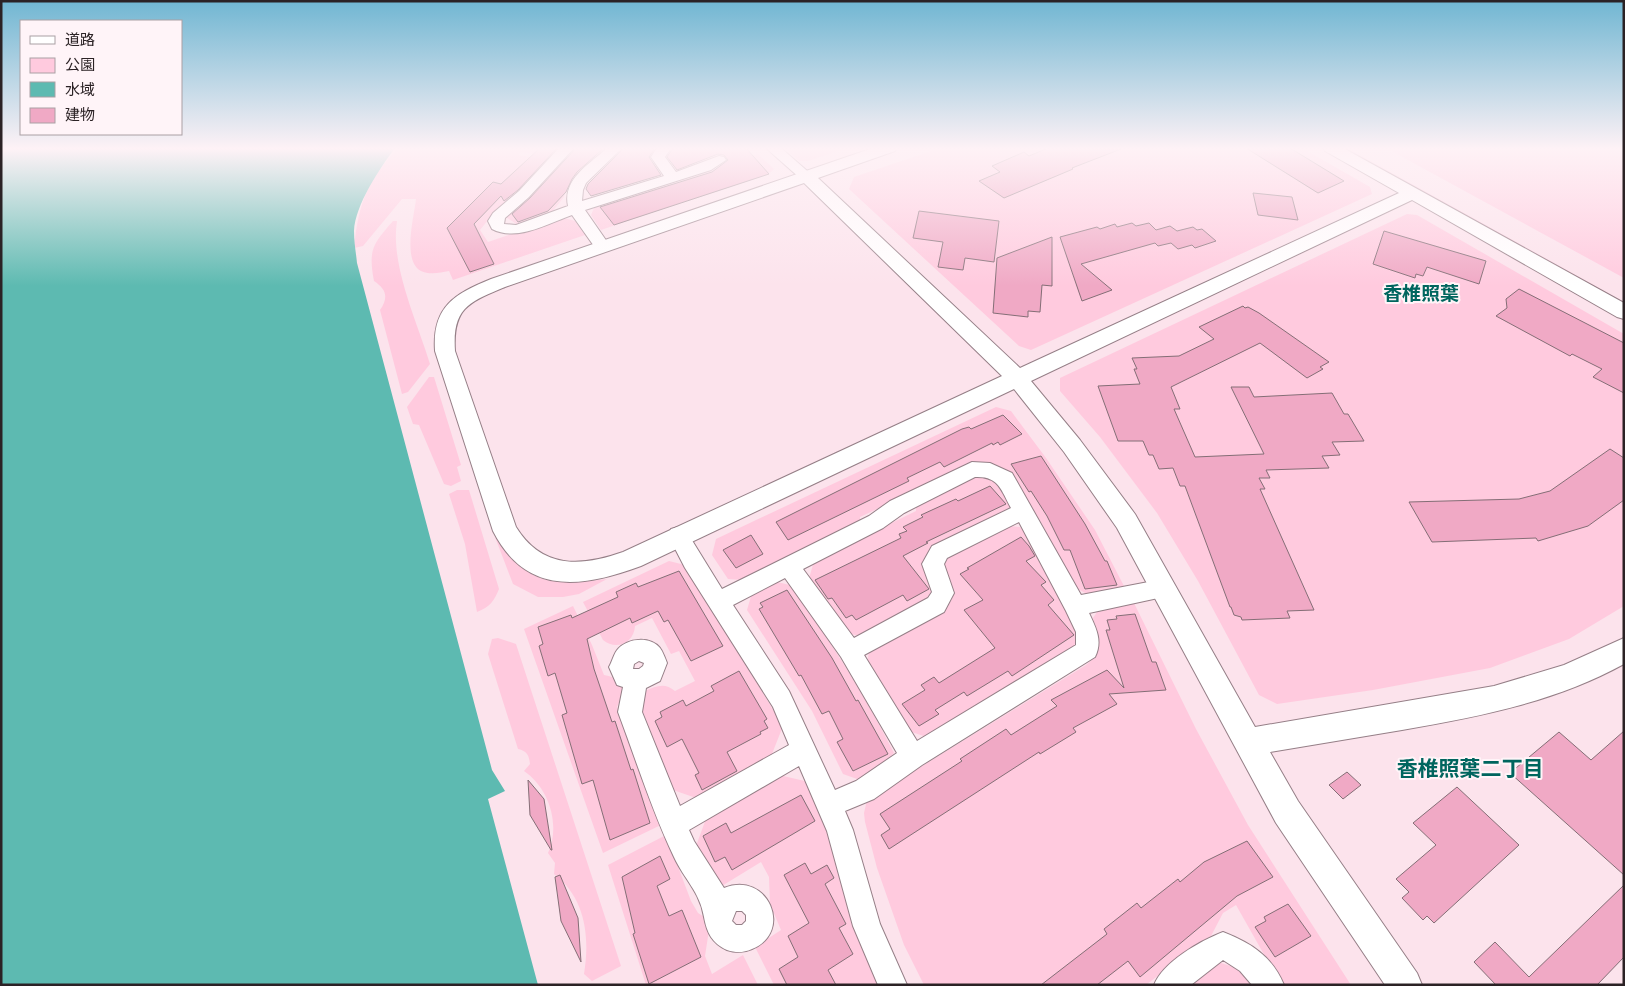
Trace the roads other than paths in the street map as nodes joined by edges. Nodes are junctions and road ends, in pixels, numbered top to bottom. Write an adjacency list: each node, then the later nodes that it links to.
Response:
1 (524, 194): 8 (street)
2 (575, 194): 8 (street)
3 (621, 194): 8 (street)
4 (754, 194): 9 (street)
5 (825, 194): 12 (street)
6 (1411, 194): 11 (street); 12 (street)
7 (1438, 194): 10 (street)
8 (576, 208): 9 (street)
9 (602, 246): 14 (street)
10 (1624, 298)
11 (1624, 312)
12 (1017, 378): 14 (street); 16 (street)
13 (1023, 511): 15 (street); 18 (street); 19 (street)
14 (678, 535): 17 (street)
15 (788, 566): 17 (street); 19 (street)
16 (1164, 588): 18 (street); 22 (street)
17 (718, 602): 23 (street)
18 (1075, 606): 24 (street)
19 (849, 650): 24 (street)
20 (1624, 650): 22 (street)
21 (636, 681): 26 (street)
22 (1247, 742): 31 (street)
23 (804, 750): 25 (street); 26 (street)
24 (913, 757): 25 (street)
25 (830, 805): 28 (street)
26 (674, 824): 27 (street)
27 (720, 913)
28 (893, 985)
29 (1168, 985): 30 (street)
30 (1270, 985)
31 (1405, 985)

